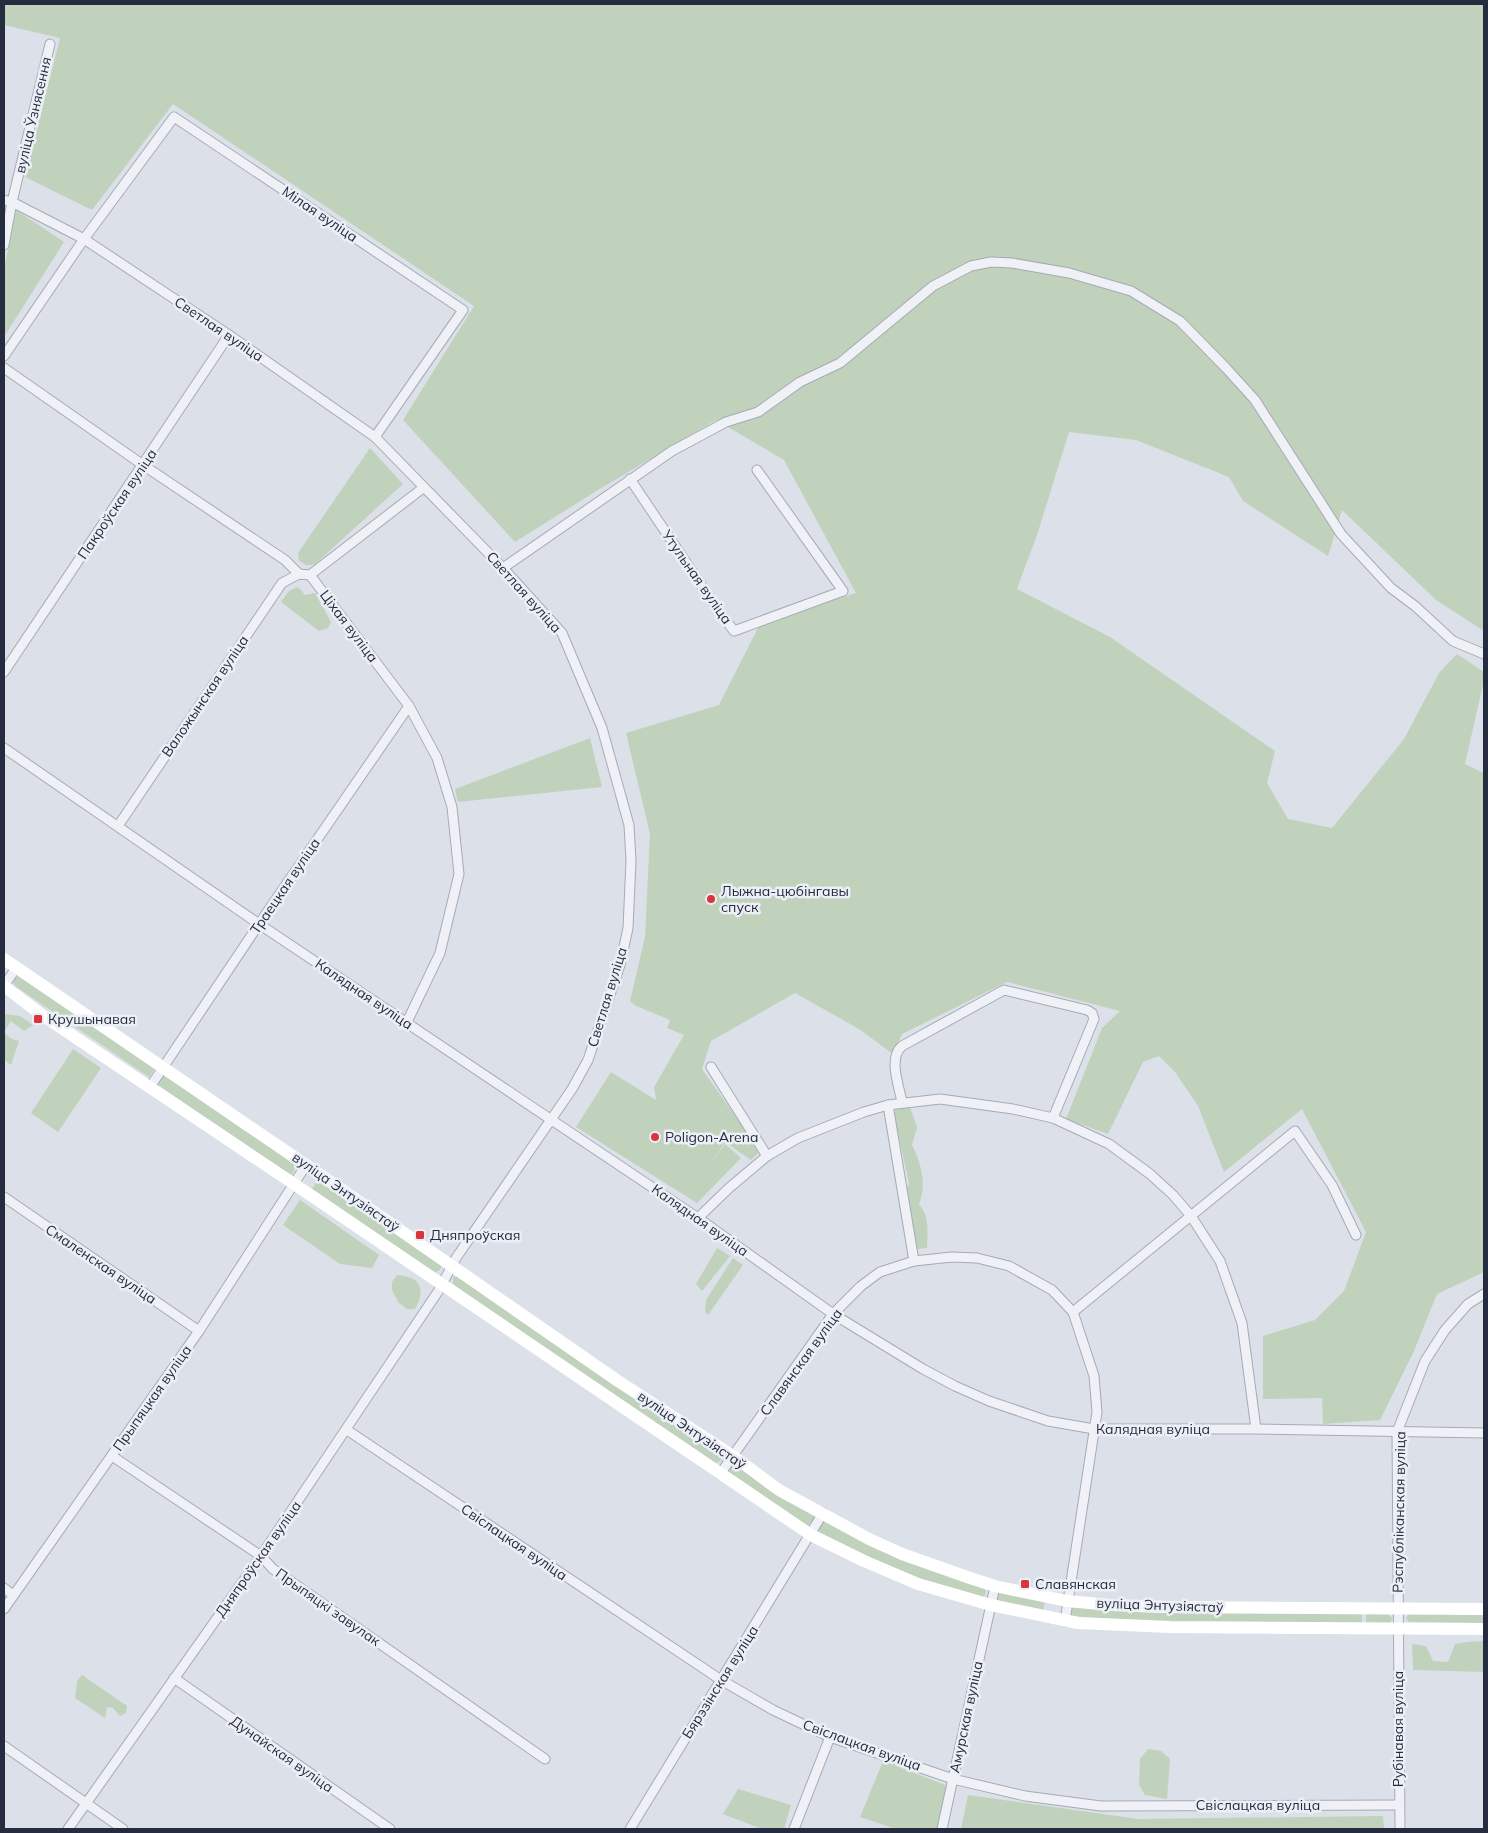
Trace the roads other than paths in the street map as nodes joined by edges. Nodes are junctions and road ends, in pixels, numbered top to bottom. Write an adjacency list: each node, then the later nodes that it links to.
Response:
1 (50, 44): 2 (street, вуліца Ўзнясення)
2 (8, 201): 3 (street, Светлая вуліца); 4 (street, вуліца Ўзнясення)
3 (84, 239): 5 (street, Светлая вуліца); 6 (street); 8 (street, Мілая вуліца)
4 (4, 245)
5 (229, 335): 8 (street, Светлая вуліца); 9 (street, Пакроўская вуліца)
6 (4, 356)
7 (4, 368): 9 (street)
8 (375, 437): 12 (street, Светлая вуліца)
9 (143, 465): 14 (street); 17 (street, Пакроўская вуліца)
10 (757, 470): 11 (street, Утульная вуліца)
11 (630, 479): 13 (street); 16 (street)
12 (423, 488): 13 (street, Светлая вуліца); 15 (street)
13 (503, 568): 32 (street, Светлая вуліца)
14 (299, 574): 15 (street); 20 (street, Валожынская вуліца)
15 (310, 575): 18 (street, Ціхая вуліца)
16 (1484, 654)
17 (4, 672)
18 (409, 706): 21 (street, Траецкая вуліца); 25 (street, Ціхая вуліца)
19 (4, 748): 20 (street, Калядная вуліца)
20 (118, 826): 21 (street, Калядная вуліца)
21 (259, 924): 25 (street, Калядная вуліца); 26 (street, Траецкая вуліца)
22 (4, 959): 23 (street, вуліца Энтузіястаў)
23 (16, 968): 24 (street); 26 (street, вуліца Энтузіястаў)
24 (4, 986): 28 (street, вуліца Энтузіястаў)
25 (407, 1022): 32 (street, Калядная вуліца)
26 (163, 1067): 28 (street, Траецкая вуліца); 34 (street, вуліца Энтузіястаў)
27 (711, 1067): 33 (street)
28 (150, 1087): 35 (street, вуліца Энтузіястаў)
29 (902, 1102): 30 (street); 31 (street); 31 (street)
30 (888, 1105): 33 (street); 40 (street)
31 (1053, 1118): 37 (street)
32 (551, 1120): 38 (street, Калядная вуліца); 41 (street, Светлая вуліца)
33 (767, 1156): 38 (street)
34 (306, 1165): 35 (street, Прыпяцкая вуліца); 41 (street, вуліца Энтузіястаў)
35 (295, 1184): 42 (street, вуліца Энтузіястаў); 46 (street, Прыпяцкая вуліца)
36 (4, 1197): 46 (street, Смаленская вуліца)
37 (1192, 1216): 39 (street); 44 (street); 48 (street)
38 (698, 1218): 45 (street, Калядная вуліца)
39 (1356, 1235)
40 (914, 1261): 44 (street, Славянская вуліца); 45 (street, Славянская вуліца)
41 (452, 1265): 42 (street, Светлая вуліца); 53 (street, вуліца Энтузіястаў)
42 (443, 1284): 49 (street, Дняпроўская вуліца); 54 (street, вуліца Энтузіястаў)
43 (1484, 1294): 50 (street, Рэспубліканская вуліца)
44 (1073, 1312): 47 (street, Славянская вуліца)
45 (834, 1314): 47 (street, Калядная вуліца); 53 (street, Славянская вуліца)
46 (199, 1331): 52 (street, Прыпяцкая вуліца)
47 (1094, 1429): 48 (street, Калядная вуліца); 61 (street, Славянская вуліца)
48 (1256, 1429): 50 (street, Калядная вуліца)
49 (347, 1430): 57 (street, Дняпроўская вуліца); 70 (street, Свіслацкая вуліца)
50 (1397, 1432): 51 (street, Калядная вуліца); 64 (street, Рэспубліканская вуліца)
51 (1484, 1433)
52 (112, 1456): 57 (street, Прыпяцкі завулак); 60 (street, Прыпяцкая вуліца)
53 (733, 1456): 54 (street, Славянская вуліца); 55 (street, вуліца Энтузіястаў)
54 (720, 1474): 56 (street, вуліца Энтузіястаў)
55 (823, 1513): 56 (street, Бярэзінская вуліца); 58 (street, вуліца Энтузіястаў)
56 (811, 1535): 62 (street, вуліца Энтузіястаў); 70 (street, Бярэзінская вуліца)
57 (261, 1556): 69 (street, Дняпроўская вуліца); 73 (street, Прыпяцкі завулак)
58 (996, 1586): 61 (street, вуліца Энтузіястаў); 62 (street, Амурская вуліца)
59 (4, 1588): 60 (street)
60 (13, 1595): 63 (street, Прыпяцкая вуліца)
61 (1068, 1601): 64 (street, вуліца Энтузіястаў); 66 (street, Славянская вуліца)
62 (991, 1605): 66 (street, вуліца Энтузіястаў); 74 (street, Амурская вуліца)
63 (4, 1609)
64 (1398, 1609): 65 (street, вуліца Энтузіястаў); 67 (street, Рэспубліканская вуліца)
65 (1484, 1609)
66 (1065, 1621): 67 (street, вуліца Энтузіястаў)
67 (1398, 1629): 68 (street, вуліца Энтузіястаў); 76 (street, Рубінавая вуліца)
68 (1484, 1629)
69 (174, 1678): 75 (street, Дняпроўская вуліца); 79 (street, Дунайская вуліца)
70 (721, 1680): 71 (street, Свіслацкая вуліца); 80 (street, Бярэзінская вуліца)
71 (830, 1737): 74 (street, Свіслацкая вуліца); 81 (street)
72 (4, 1746): 75 (street)
73 (545, 1759)
74 (953, 1779): 76 (street, Свіслацкая вуліца); 82 (street, Амурская вуліца)
75 (87, 1804): 77 (street, Дняпроўская вуліца); 78 (street)
76 (1399, 1805): 83 (street, Рубінавая вуліца)
77 (68, 1829)
78 (124, 1829)
79 (390, 1829)
80 (630, 1829)
81 (794, 1829)
82 (942, 1829)
83 (1400, 1829)

